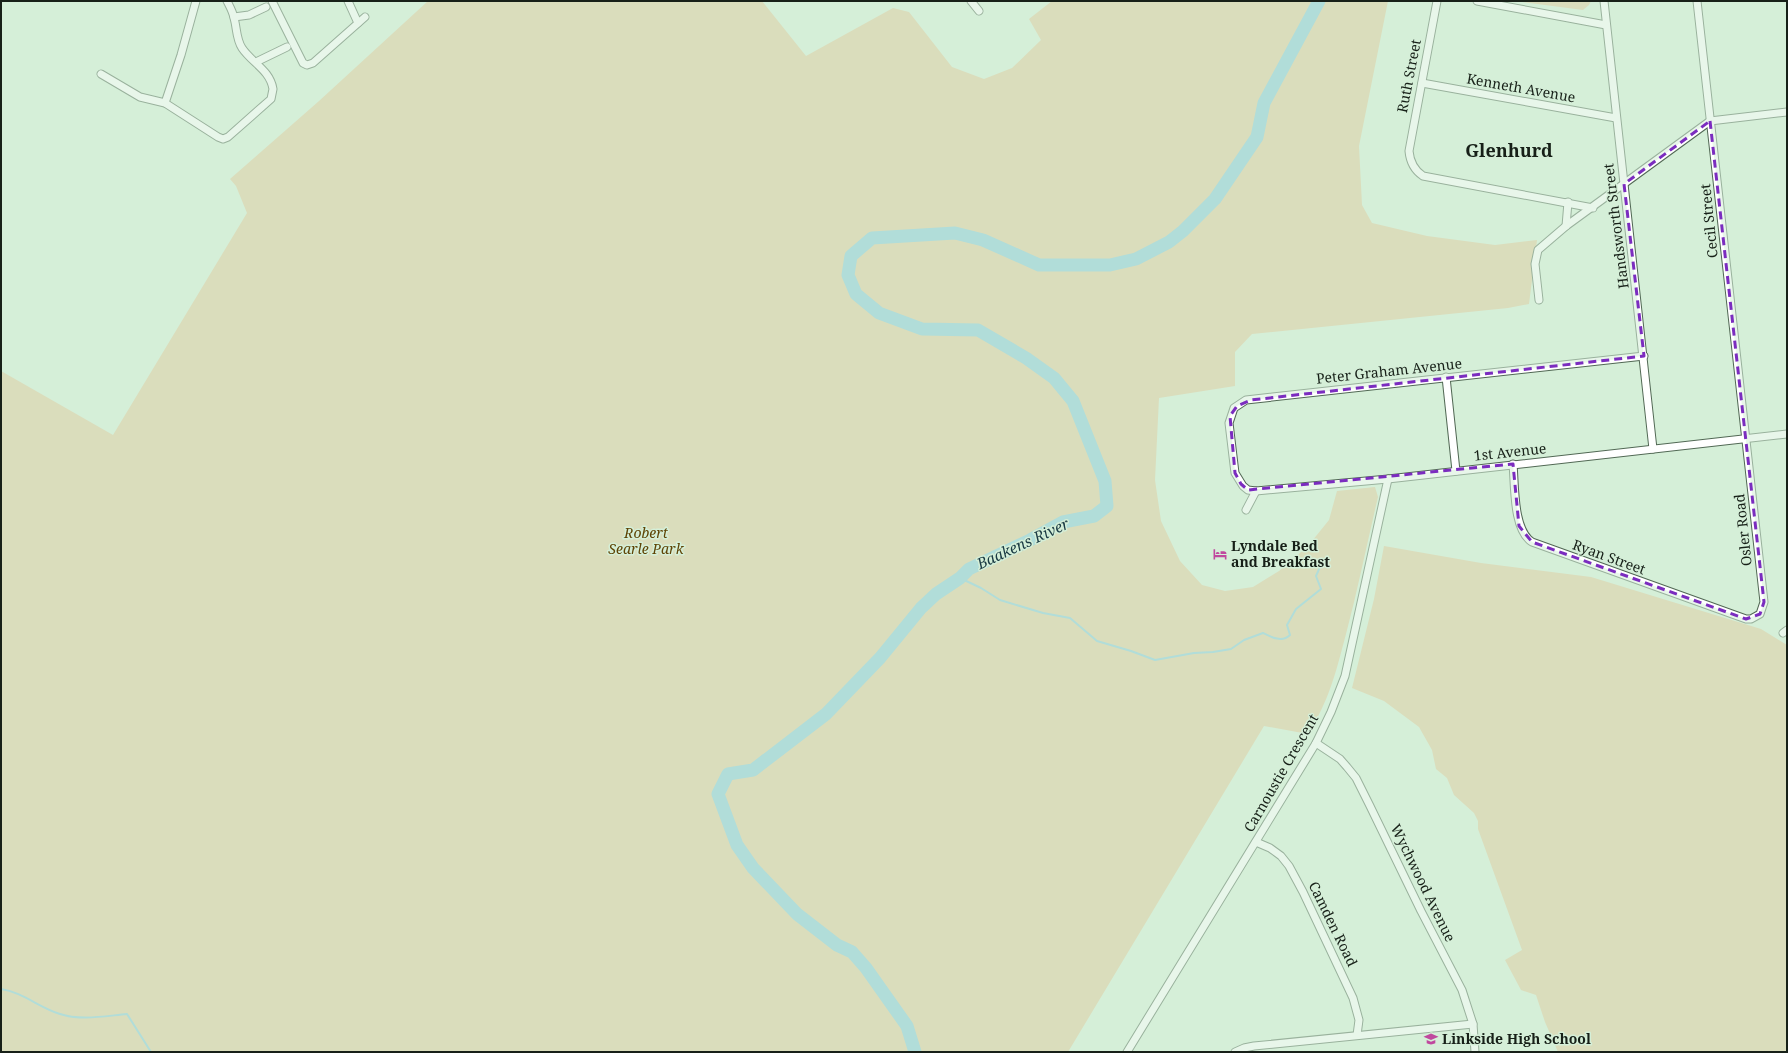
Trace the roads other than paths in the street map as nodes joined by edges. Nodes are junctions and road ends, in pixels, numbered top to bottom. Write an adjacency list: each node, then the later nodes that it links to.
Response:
1 (196, 1): 20 (street)
2 (227, 1): 13 (street)
3 (272, 1): 14 (street)
4 (348, 1): 14 (street)
5 (971, 1): 11 (street)
6 (1437, 1): 19 (street, Ruth Street)
7 (1476, 1): 15 (street)
8 (1604, 1): 15 (street, Handsworth Street)
9 (1697, 1): 23 (street, Cecil Street)
10 (266, 7): 13 (street)
11 (979, 11)
12 (365, 17): 14 (street)
13 (234, 18): 17 (street)
14 (358, 23)
15 (1606, 25): 22 (street, Handsworth Street)
16 (287, 47): 17 (street)
17 (256, 62): 20 (street)
18 (101, 74): 20 (street)
19 (1422, 83): 22 (street, Kenneth Avenue); 25 (street, Ruth Street)
20 (165, 103)
21 (1787, 112): 23 (street)
22 (1616, 118): 24 (street, Handsworth Street)
23 (1710, 121): 24 (street); 32 (street, Cecil Street)
24 (1624, 184): 26 (street); 29 (street, Handsworth Street)
25 (1568, 202): 26 (street); 27 (street)
26 (1593, 208): 27 (street)
27 (1566, 226): 28 (street)
28 (1539, 300)
29 (1644, 356): 30 (street, Peter Graham Avenue); 33 (street, Handsworth Street)
30 (1446, 378): 35 (street); 37 (street, Peter Graham Avenue)
31 (1787, 434): 32 (street, 1st Avenue)
32 (1746, 439): 33 (street, 1st Avenue); 39 (street, Osler Road)
33 (1653, 449): 34 (street, 1st Avenue)
34 (1513, 464): 35 (street, 1st Avenue); 39 (street, Ryan Street)
35 (1456, 471): 36 (street, 1st Avenue)
36 (1388, 479): 37 (street, 1st Avenue); 40 (street, Carnoustie Crescent)
37 (1256, 491): 38 (street)
38 (1246, 510)
39 (1756, 617)
40 (1316, 743): 41 (street, Carnoustie Crescent); 42 (street, Wychwood Avenue)
41 (1256, 842): 43 (street, Camden Road); 44 (street, Carnoustie Crescent)
42 (1473, 1024): 43 (street); 46 (street, Wychwood Avenue)
43 (1357, 1035): 45 (street)
44 (1127, 1052)
45 (1235, 1052)
46 (1475, 1052)

